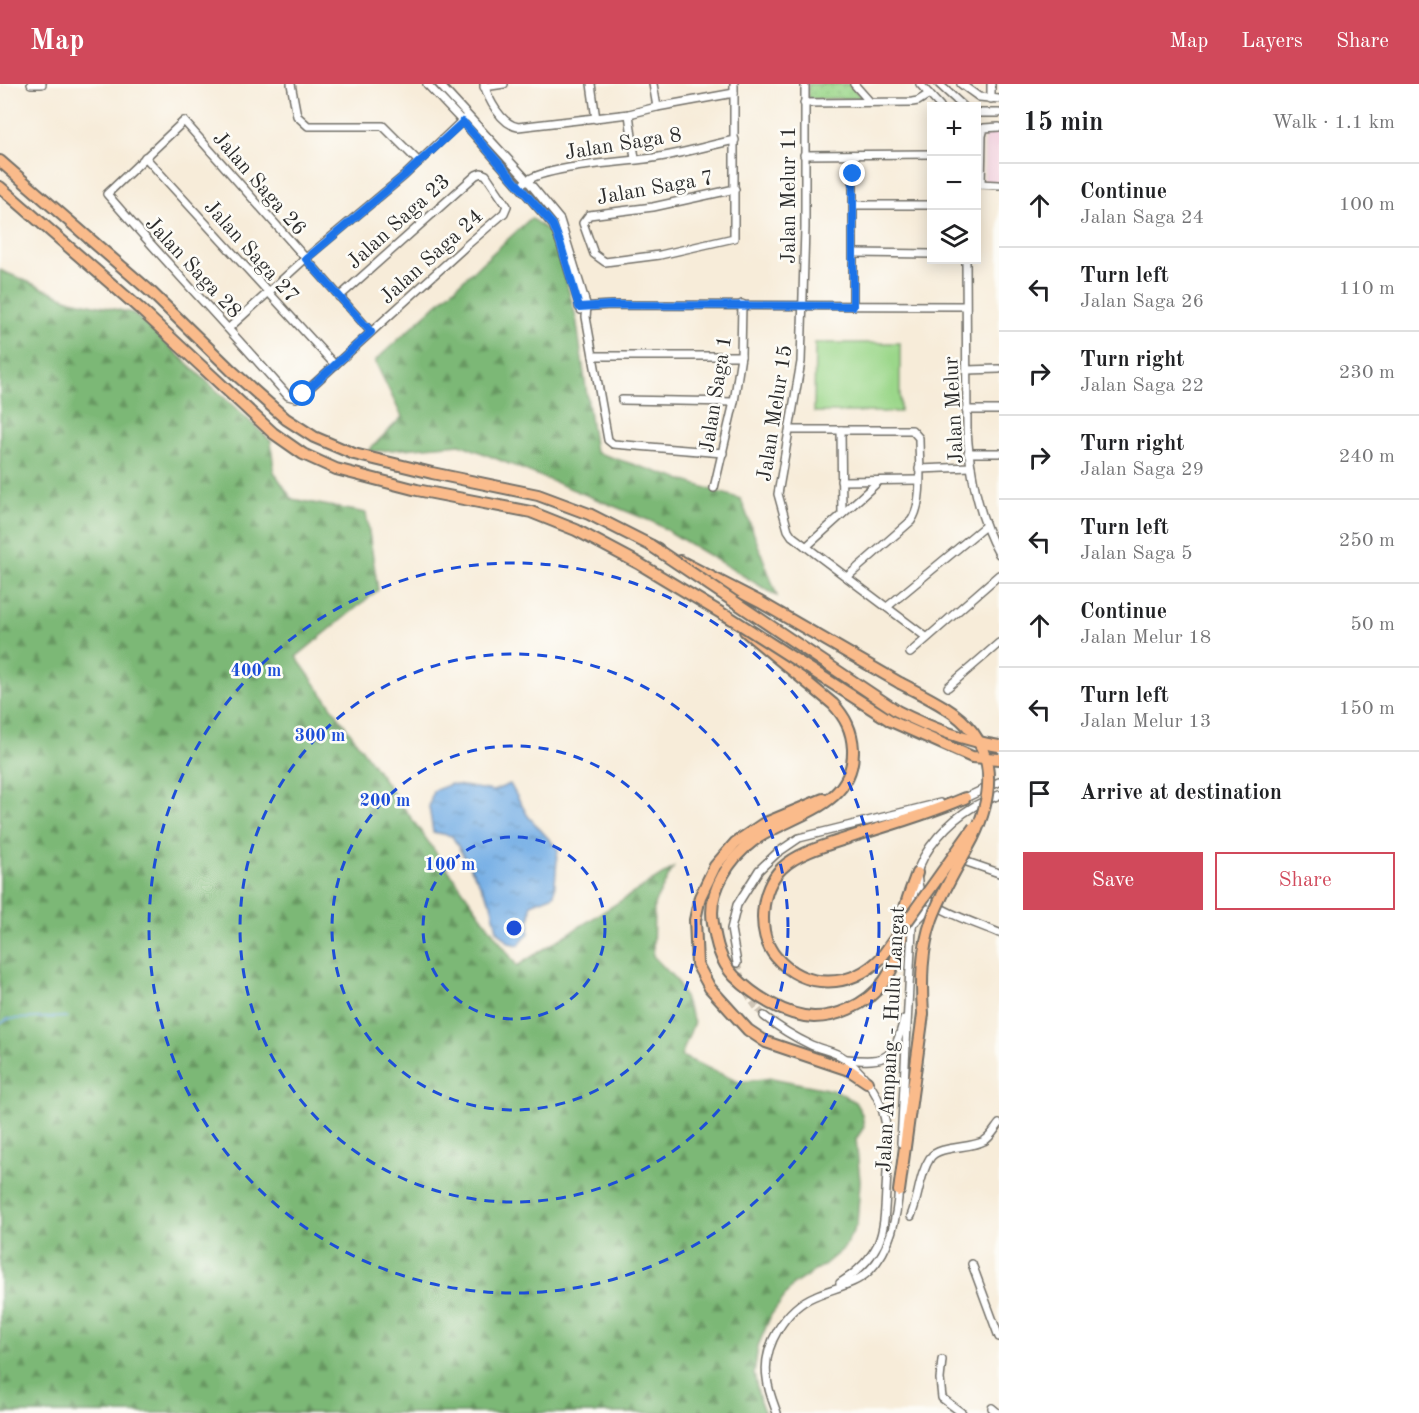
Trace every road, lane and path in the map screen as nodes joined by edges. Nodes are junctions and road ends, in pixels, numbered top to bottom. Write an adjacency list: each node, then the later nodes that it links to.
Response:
1 (31, 84): 2 (street)
2 (37, 84): 3 (street)
3 (42, 84)
4 (291, 84): 40 (street)
5 (427, 84): 30 (street)
6 (439, 84): 30 (street)
7 (504, 84): 17 (street)
8 (591, 84): 29 (street)
9 (653, 84): 25 (street)
10 (734, 84): 18 (street)
11 (805, 84): 24 (street, Jalan Melur 11)
12 (854, 84): 21 (street)
13 (920, 84): 19 (street)
14 (939, 84): 23 (street)
15 (961, 84): 20 (street)
16 (991, 84): 20 (street)
17 (484, 85): 29 (street)
18 (734, 93): 25 (street); 32 (street)
19 (929, 94): 21 (street); 22 (street)
20 (995, 99)
21 (870, 102): 24 (street)
22 (936, 102)
23 (959, 102)
24 (804, 103): 34 (street, Jalan Melur 11)
25 (657, 107): 28 (street)
26 (981, 113): 27 (street)
27 (999, 113)
28 (629, 114): 29 (street); 38 (street)
29 (596, 118)
30 (465, 119): 40 (street); 41 (street); 44 (street)
31 (999, 127): 36 (street)
32 (735, 140): 38 (street, Jalan Saga 8); 46 (street)
33 (927, 154): 35 (street)
34 (804, 155): 35 (street); 57 (street, Jalan Melur 11)
35 (854, 155): 47 (street)
36 (981, 156)
37 (145, 157): 52 (street, Jalan Saga 26); 54 (street, Jalan Saga 27); 61 (street, Jalan Saga 28)
38 (635, 159): 41 (street, Jalan Saga 8)
39 (0, 161): 86 (highway)
40 (419, 162): 52 (street)
41 (527, 180): 44 (street, Jalan Saga 8); 60 (street)
42 (981, 184): 43 (street)
43 (999, 185)
44 (520, 186): 60 (street)
45 (0, 187): 92 (highway)
46 (735, 189): 46 (street, Jalan Saga 7)
47 (854, 205): 48 (street); 50 (street)
48 (927, 205)
49 (507, 210): 55 (street, Jalan Saga 23); 62 (street, Jalan Saga 24)
50 (854, 253): 51 (street); 58 (street)
51 (927, 254)
52 (306, 259): 54 (street); 55 (street, Jalan Saga 26)
53 (966, 264): 59 (street, Jalan Melur)
54 (268, 293): 61 (street); 65 (street, Jalan Saga 27)
55 (339, 297): 62 (street, Jalan Saga 26)
56 (742, 304): 57 (street); 60 (street); 64 (street, Jalan Saga 1)
57 (804, 306): 58 (street); 73 (street, Jalan Melur 15)
58 (853, 306): 59 (street)
59 (965, 306): 67 (street, Jalan Melur)
60 (583, 307): 63 (street)
61 (229, 328): 68 (street, Jalan Saga 28)
62 (371, 332): 65 (street, Jalan Saga 24)
63 (593, 356): 64 (street); 75 (street)
64 (741, 356): 70 (street, Jalan Saga 1)
65 (335, 365): 68 (street, Jalan Saga 24)
66 (999, 369): 67 (street)
67 (967, 370): 71 (street, Jalan Melur)
68 (296, 398)
69 (622, 400): 70 (street)
70 (734, 402): 75 (street, Jalan Saga 1)
71 (966, 410): 72 (street); 76 (street, Jalan Melur)
72 (999, 410)
73 (790, 430): 74 (street); 87 (street, Jalan Melur 15)
74 (841, 430): 79 (street); 81 (street)
75 (723, 453): 83 (street, Jalan Saga 1)
76 (968, 453): 77 (street); 78 (street, Jalan Melur)
77 (999, 453)
78 (971, 467): 79 (street); 85 (street, Jalan Melur)
79 (919, 469): 80 (street)
80 (919, 480): 82 (street); 90 (street)
81 (841, 481): 82 (street); 84 (street)
82 (879, 481): 84 (street)
83 (714, 488)
84 (842, 514): 87 (street)
85 (985, 526): 88 (street, Jalan Melur); 91 (street)
86 (650, 545): 97 (highway, bridge); 103 (highway, bridge)
87 (806, 547): 90 (street, Jalan Melur 15)
88 (999, 554)
89 (999, 575): 93 (street)
90 (847, 577): 91 (street, Jalan Melur 15)
91 (887, 607): 93 (street, Jalan Melur 15)
92 (726, 615): 98 (highway, bridge); 100 (highway, bridge)
93 (926, 637): 95 (street)
94 (999, 643): 96 (street)
95 (910, 653)
96 (948, 687)
97 (999, 746)
98 (999, 759)
99 (999, 782): 102 (street)
100 (834, 795): 105 (highway); 114 (highway)
101 (999, 795): 105 (street, Jalan Ampang - Hulu Langat)
102 (965, 798): 103 (highway, bridge); 110 (street)
103 (978, 823): 116 (highway, bridge)
104 (967, 862): 106 (street)
105 (917, 873): 107 (street); 108 (street, Jalan Ampang - Hulu Langat)
106 (999, 873)
107 (940, 908): 108 (street); 109 (street)
108 (911, 926): 111 (street, Jalan Ampang - Hulu Langat)
109 (999, 933)
110 (737, 963)
111 (907, 1008): 113 (street); 116 (street, Jalan Ampang - Hulu Langat)
112 (764, 1016): 113 (street, Jalan Ampang - Hulu Langat)
113 (847, 1059): 114 (street, Jalan Ampang - Hulu Langat)
114 (867, 1082): 119 (street, Jalan Ampang - Hulu Langat)
115 (999, 1124): 117 (street)
116 (899, 1191): 119 (street, Jalan Ampang - Hulu Langat)
117 (911, 1216)
118 (972, 1264): 120 (street)
119 (829, 1291): 122 (street, Jalan Ampang - Hulu Langat)
120 (999, 1337)
121 (942, 1360): 123 (street)
122 (777, 1413)
123 (962, 1413)

